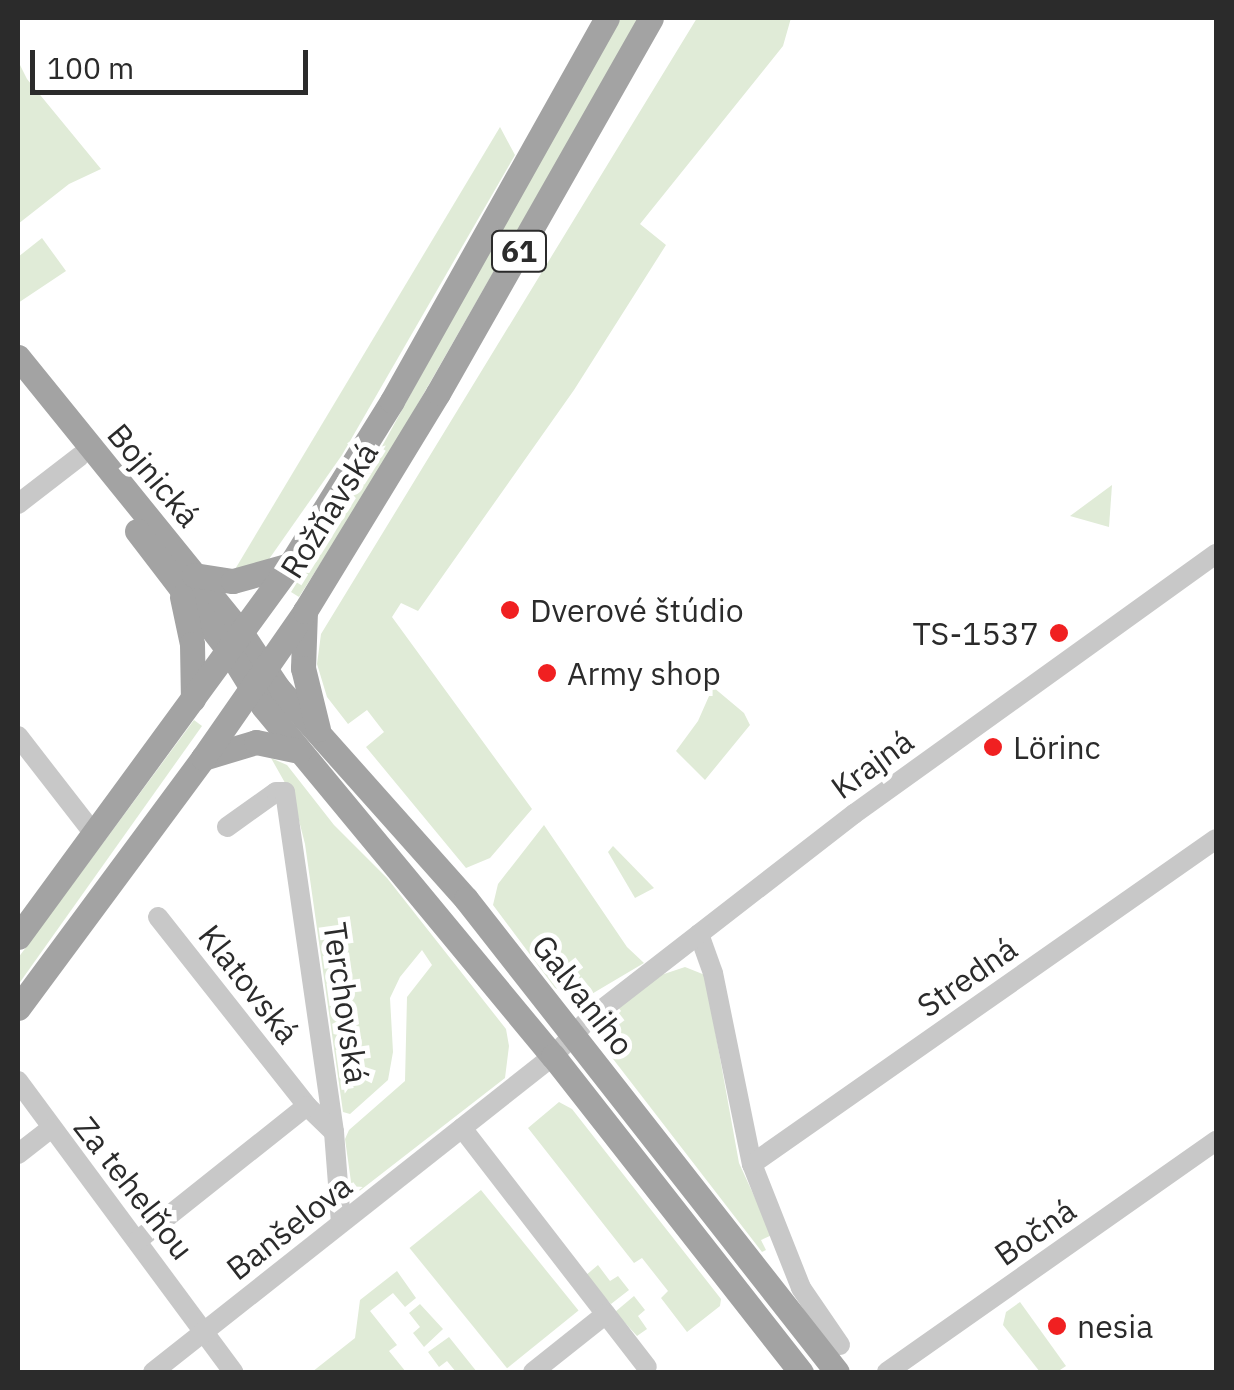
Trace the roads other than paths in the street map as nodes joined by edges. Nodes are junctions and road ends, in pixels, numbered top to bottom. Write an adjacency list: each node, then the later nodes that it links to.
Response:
1 (606, 18): 8 (main road, Rožňavská / 61)
2 (650, 18): 10 (main road, Rožňavská / 61)
3 (18, 356): 9 (main road, Bojnická)
4 (18, 377): 5 (main road, Bojnická)
5 (80, 456): 6 (street); 9 (main road, Bojnická)
6 (18, 504)
7 (1216, 554): 21 (street, Krajná)
8 (290, 566): 9 (main road); 11 (main road, Rožňavská / 61)
9 (187, 581): 11 (main road, Bojnická); 13 (main road)
10 (305, 611): 12 (main road, Rožňavská / 61); 15 (main road)
11 (236, 642): 12 (main road, Bojnická); 13 (main road, Rožňavská / 61)
12 (257, 679): 15 (main road, Galvaniho); 16 (main road, Rožňavská / 61)
13 (193, 699): 18 (main road, Rožňavská / 61)
14 (18, 736): 18 (street)
15 (310, 744): 16 (main road); 24 (main road, Galvaniho); 25 (main road, Galvaniho)
16 (202, 758): 23 (main road, Rožňavská / 61)
17 (227, 827): 30 (street, Terchovská)
18 (94, 834): 22 (main road, Rožňavská / 61)
19 (1216, 839): 33 (street, Stredná)
20 (158, 916): 27 (street, Klatovská)
21 (699, 934): 24 (street, Krajná); 33 (street)
22 (18, 936)
23 (18, 1008)
24 (573, 1036): 25 (street, Banšelova); 44 (main road, Galvaniho)
25 (554, 1056): 28 (street, Banšelova); 43 (main road, Galvaniho)
26 (18, 1081): 29 (street, Za tehelňou)
27 (307, 1106): 30 (street, Klatovská); 35 (street)
28 (462, 1128): 34 (street, Banšelova); 36 (street)
29 (50, 1129): 32 (street); 35 (street, Za tehelňou)
30 (334, 1132): 34 (street, Terchovská)
31 (1216, 1141): 45 (street, Bočná)
32 (18, 1154)
33 (752, 1164): 38 (street)
34 (342, 1223): 37 (street, Banšelova)
35 (137, 1241): 37 (street, Za tehelňou)
36 (606, 1314): 39 (street); 42 (street)
37 (206, 1330): 40 (street, Banšelova); 41 (street, Za tehelňou)
38 (840, 1345)
39 (648, 1367)
40 (153, 1372)
41 (233, 1372)
42 (533, 1372)
43 (802, 1372)
44 (837, 1372)
45 (887, 1372)

